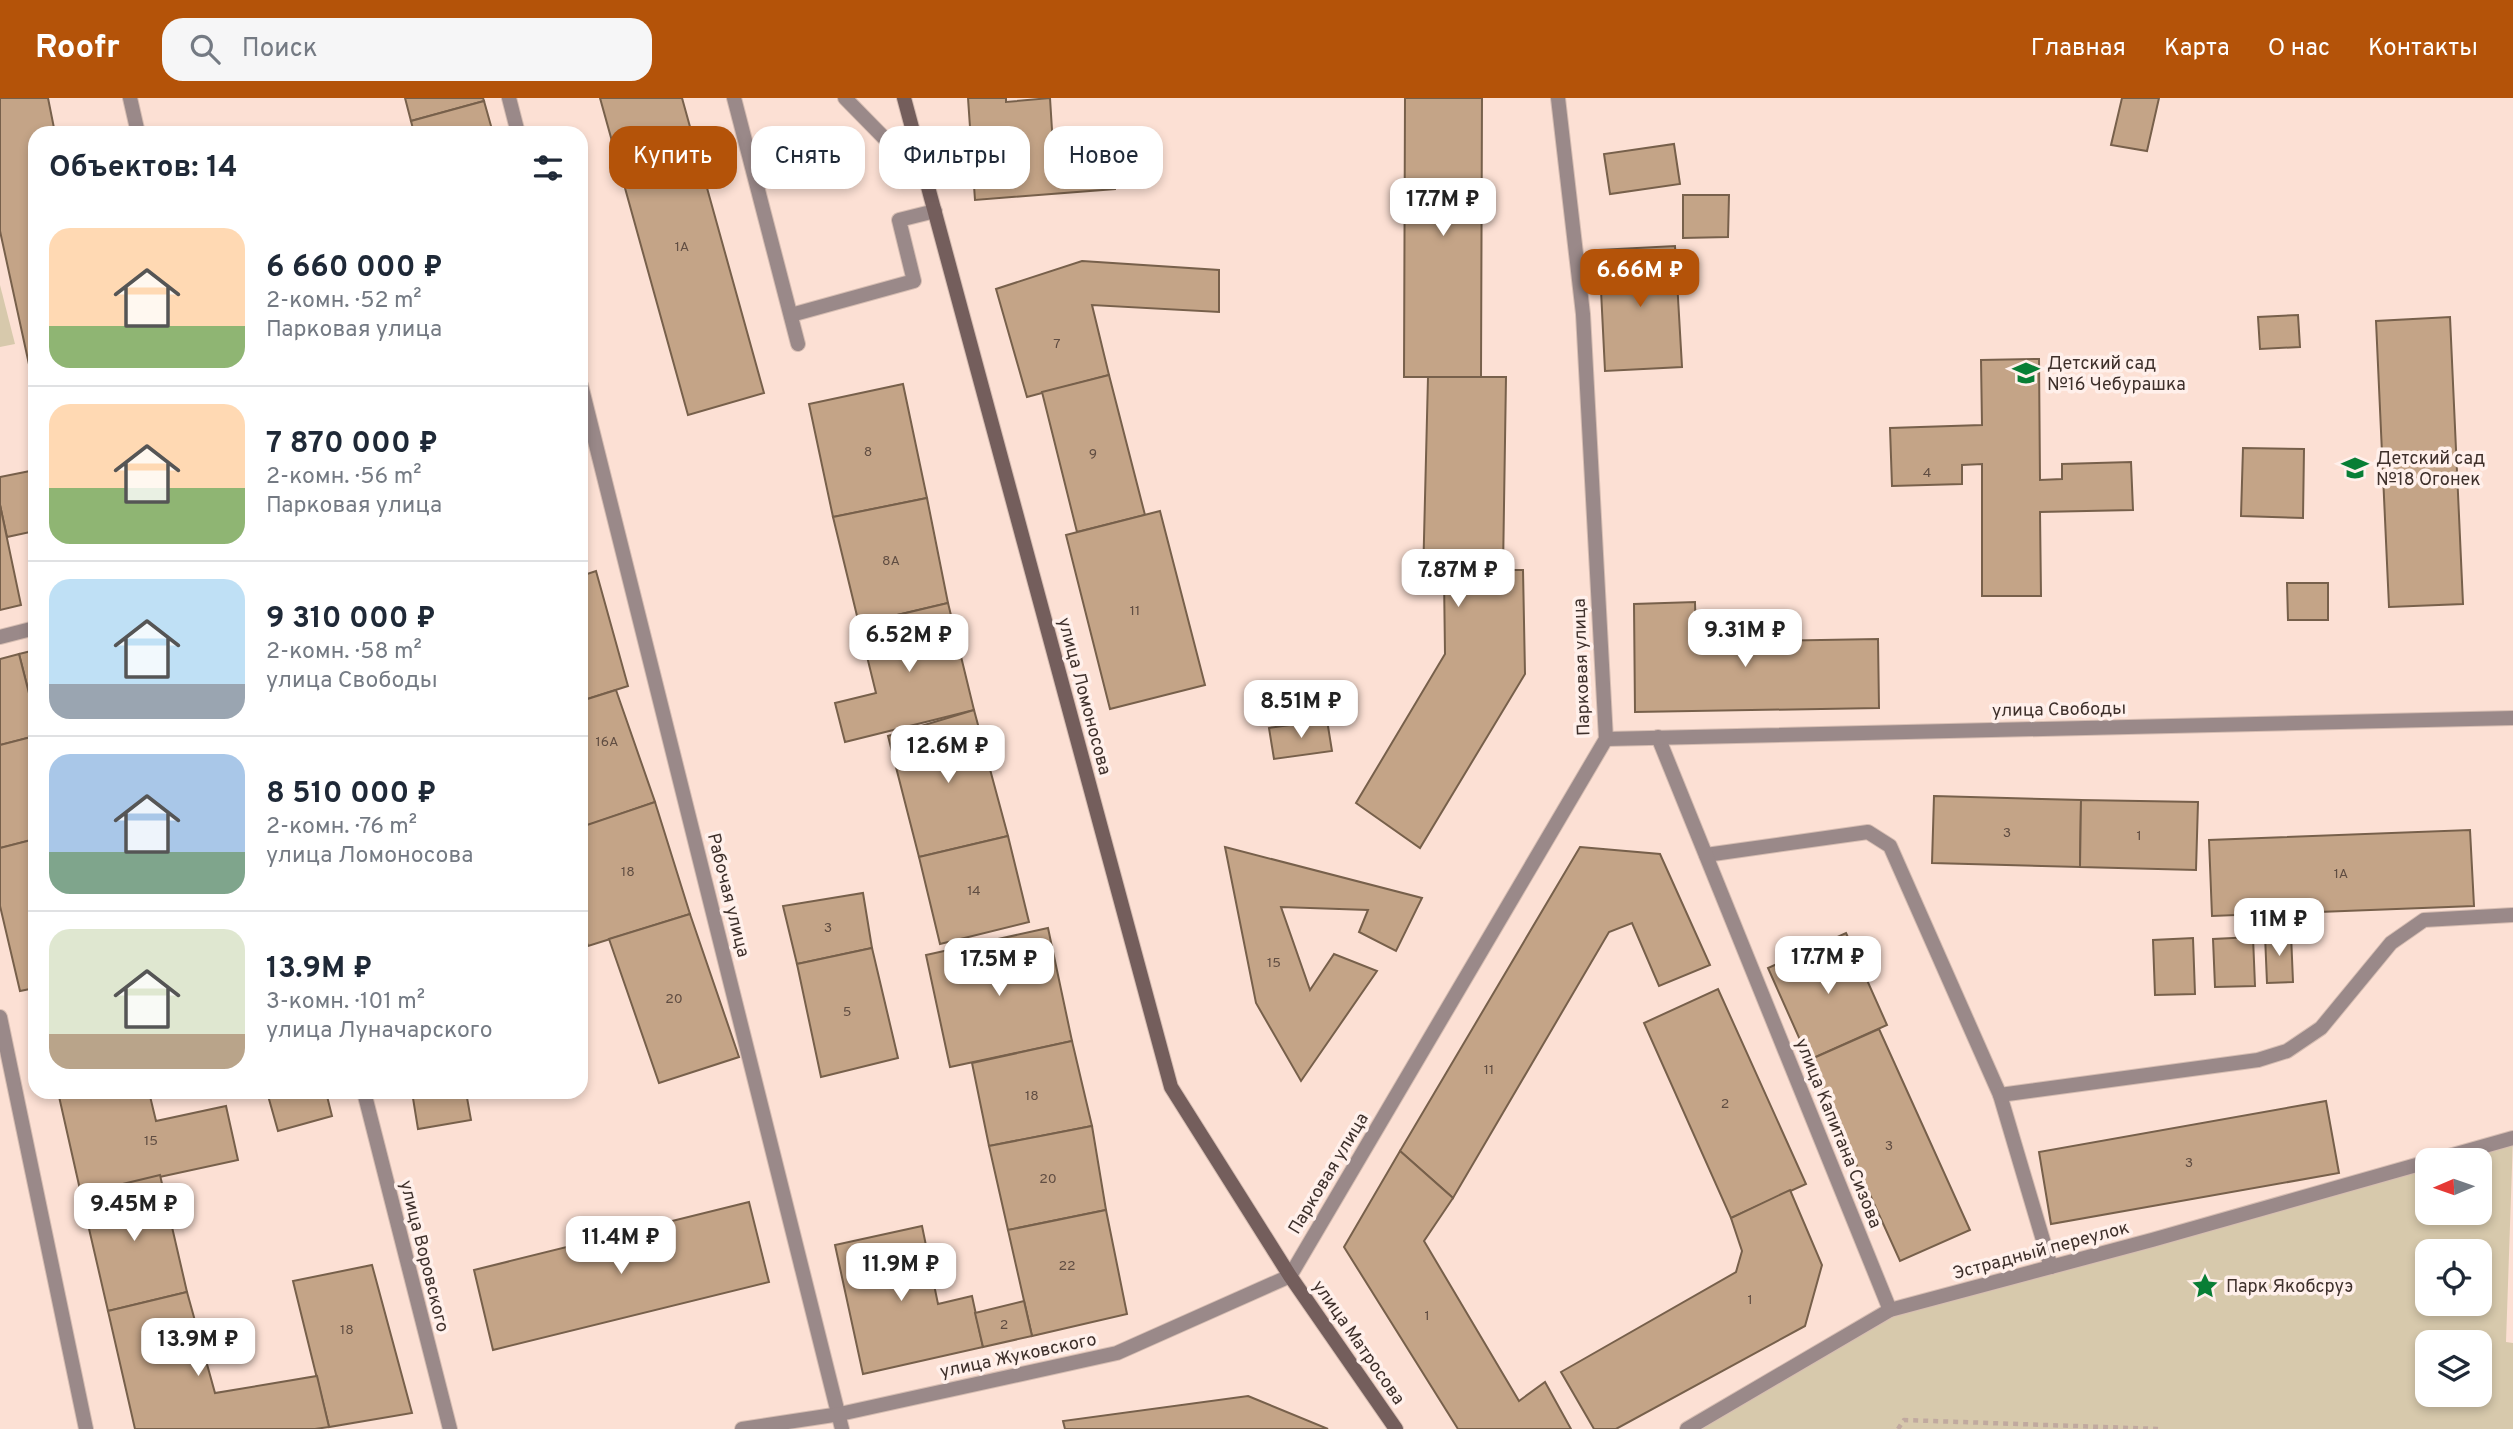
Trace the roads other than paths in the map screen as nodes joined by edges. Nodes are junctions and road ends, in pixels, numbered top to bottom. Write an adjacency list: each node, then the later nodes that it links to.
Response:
1 (130, 98): 7 (street)
2 (509, 98): 8 (street)
3 (734, 98): 13 (street)
4 (845, 98): 10 (street)
5 (905, 98): 9 (street, улица Ломоносова)
6 (1558, 98): 20 (street, Парковая улица)
7 (136, 126)
8 (516, 126)
9 (912, 126)
10 (879, 133)
11 (929, 189): 12 (street, улица Ломоносова)
12 (935, 211): 13 (street); 30 (street, улица Ломоносова)
13 (791, 315): 14 (street)
14 (798, 344)
15 (588, 413): 32 (street, Рабочая улица)
16 (28, 630): 17 (street)
17 (0, 637)
18 (2513, 718): 19 (street, улица Свободы)
19 (1658, 737): 20 (street, улица Свободы); 21 (street, улица Капитана Сизова)
20 (1606, 739): 30 (street, Парковая улица)
21 (1706, 855): 24 (street); 31 (street, улица Капитана Сизова)
22 (2513, 915): 24 (street)
23 (0, 1017): 33 (street)
24 (2000, 1095): 29 (street)
25 (366, 1099): 34 (street, улица Воровского)
26 (2513, 1138): 27 (street)
27 (2478, 1148)
28 (2415, 1165): 29 (street, Эстрадный переулок)
29 (2051, 1267): 31 (street, Эстрадный переулок)
30 (1290, 1276): 32 (street, улица Жуковского); 37 (street, улица Матросова)
31 (1890, 1310): 38 (street, Эстрадный переулок)
32 (839, 1414): 35 (street, улица Жуковского); 36 (street, Рабочая улица)
33 (86, 1429)
34 (450, 1429)
35 (742, 1429)
36 (842, 1429)
37 (1396, 1429)
38 (1687, 1429)

